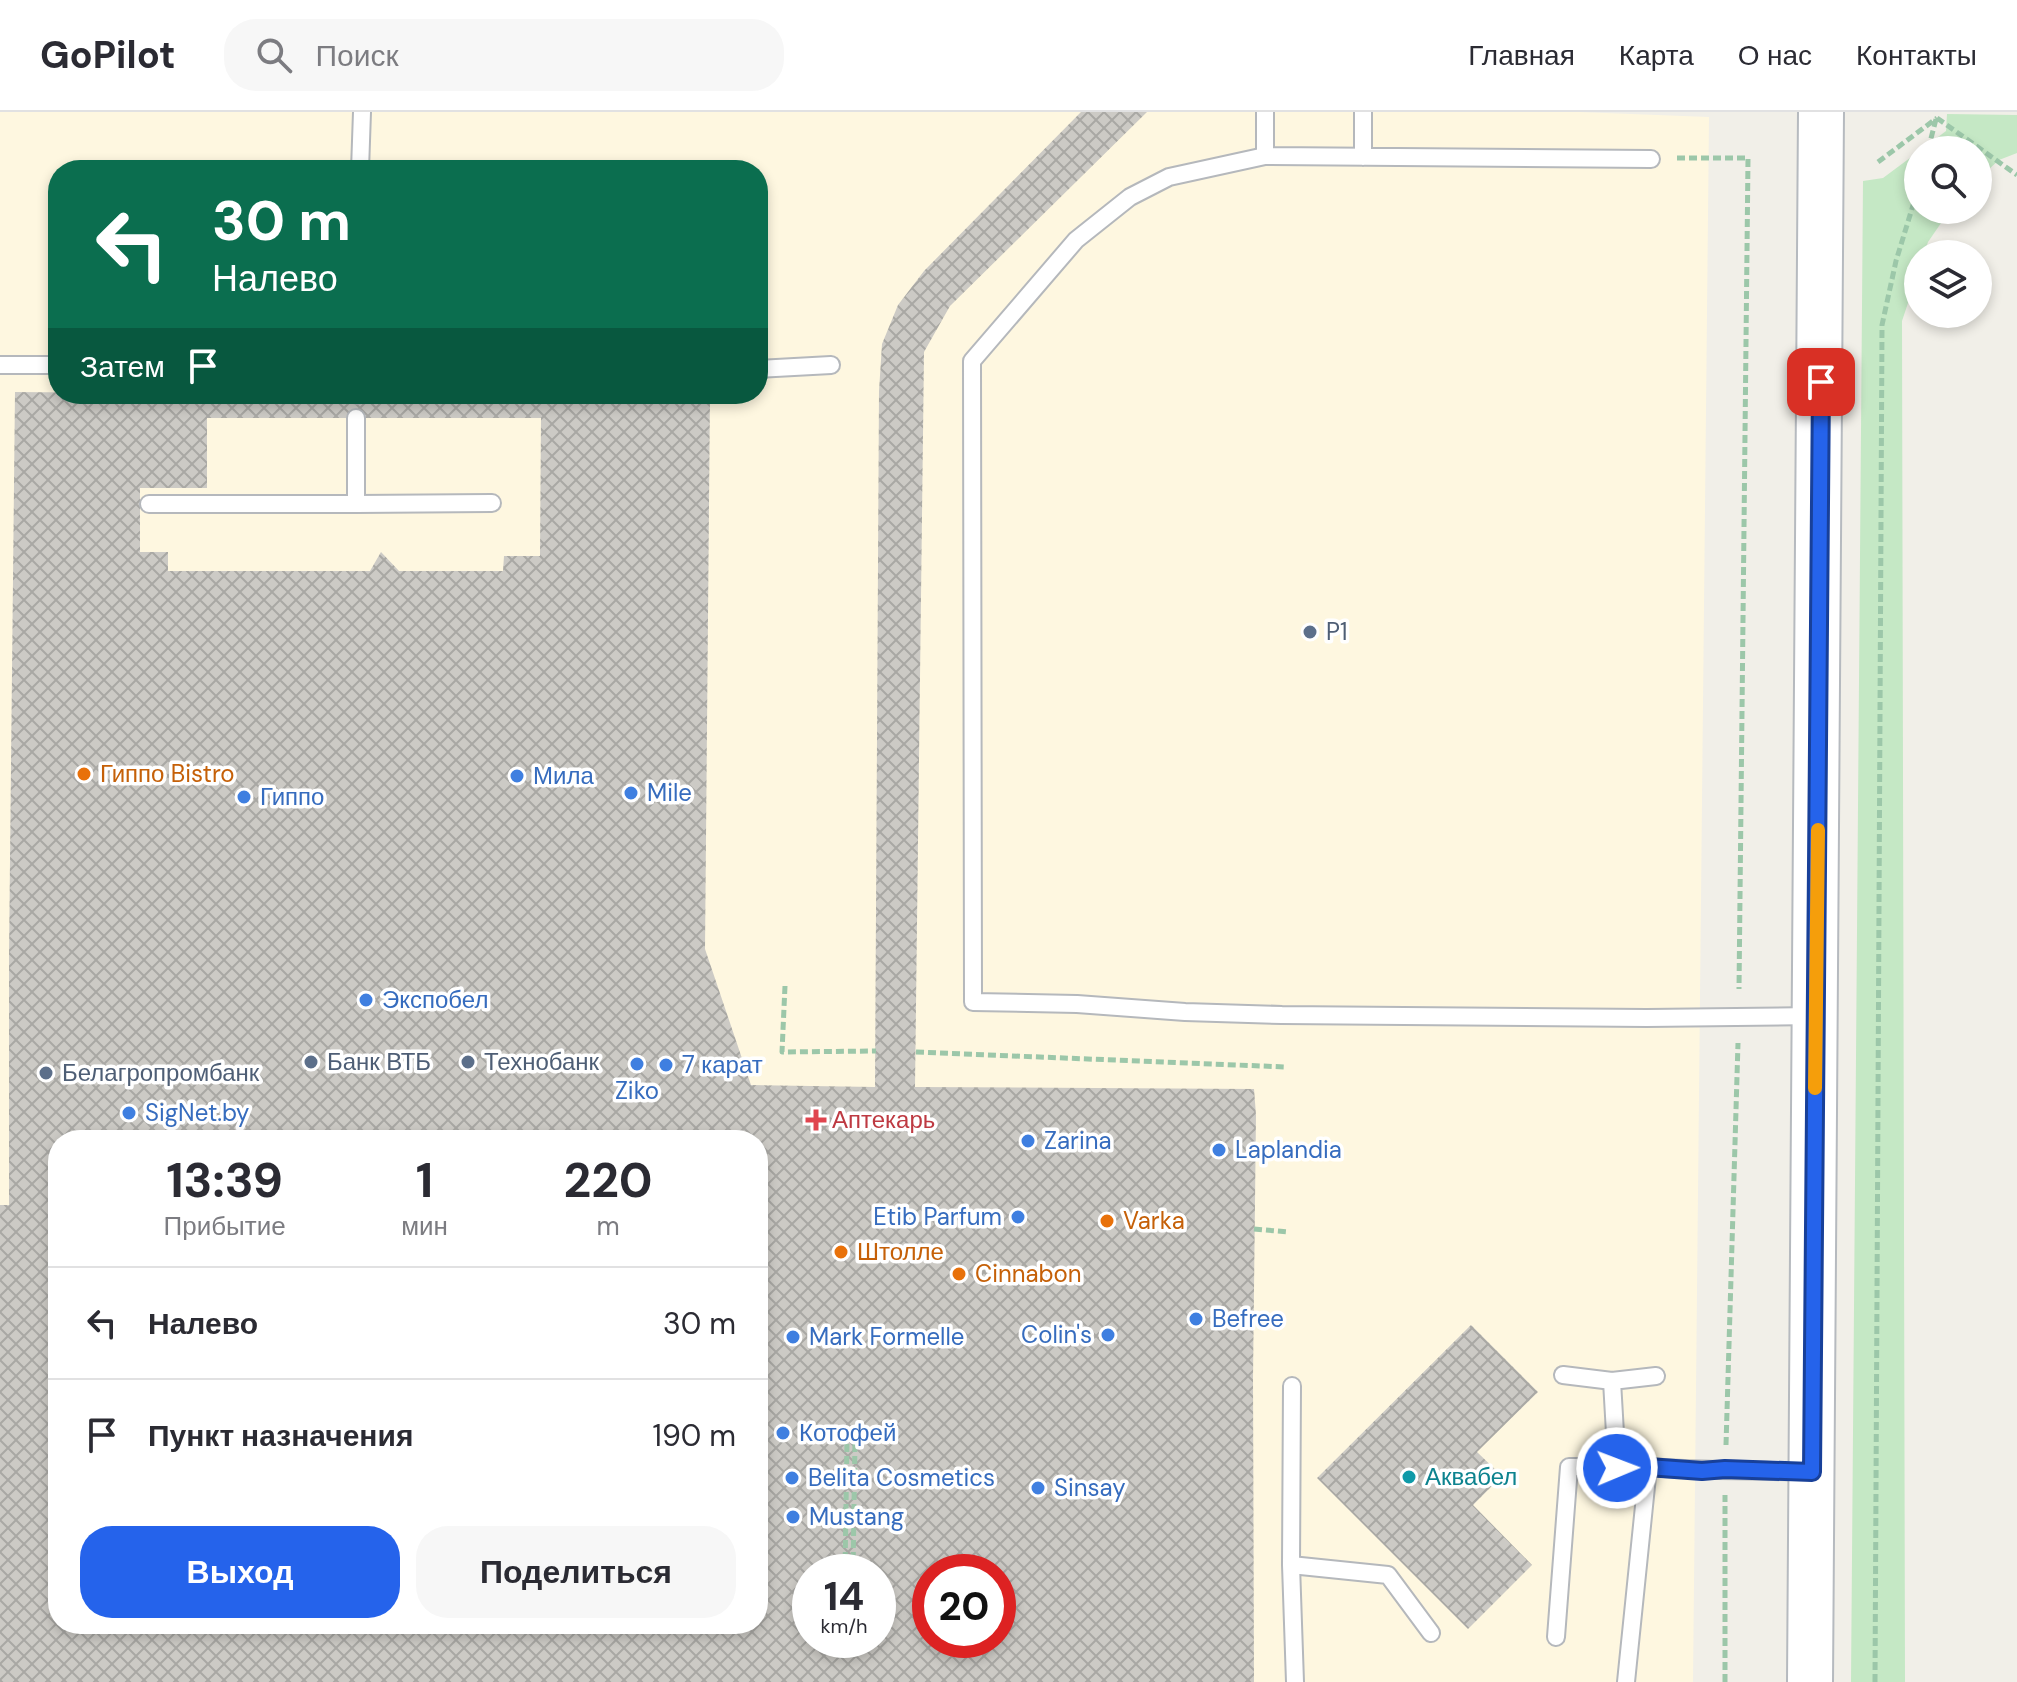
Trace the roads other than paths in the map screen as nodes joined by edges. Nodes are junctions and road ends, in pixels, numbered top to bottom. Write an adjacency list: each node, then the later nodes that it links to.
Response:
1 (362, 112): 8 (lane)
2 (1265, 112): 5 (lane)
3 (1363, 112): 6 (lane)
4 (1821, 112): 17 (main road)
5 (1265, 156): 6 (lane); 17 (lane)
6 (1363, 157): 7 (lane)
7 (1651, 159)
8 (360, 160)
9 (0, 365): 10 (lane)
10 (48, 365)
11 (831, 365): 12 (lane)
12 (768, 368)
13 (356, 418): 16 (lane)
14 (492, 503): 16 (lane)
15 (149, 504): 16 (lane)
16 (356, 504)
17 (1816, 1016): 24 (main road)
18 (1563, 1375): 20 (lane)
19 (1656, 1376): 20 (lane)
20 (1612, 1381): 23 (lane)
21 (1292, 1386): 25 (lane)
22 (1648, 1467): 23 (lane); 24 (lane); 29 (lane)
23 (1617, 1468): 27 (lane)
24 (1812, 1472): 30 (main road)
25 (1291, 1565): 26 (lane); 28 (lane)
26 (1431, 1633)
27 (1556, 1637)
28 (1295, 1682)
29 (1626, 1682)
30 (1810, 1682)

